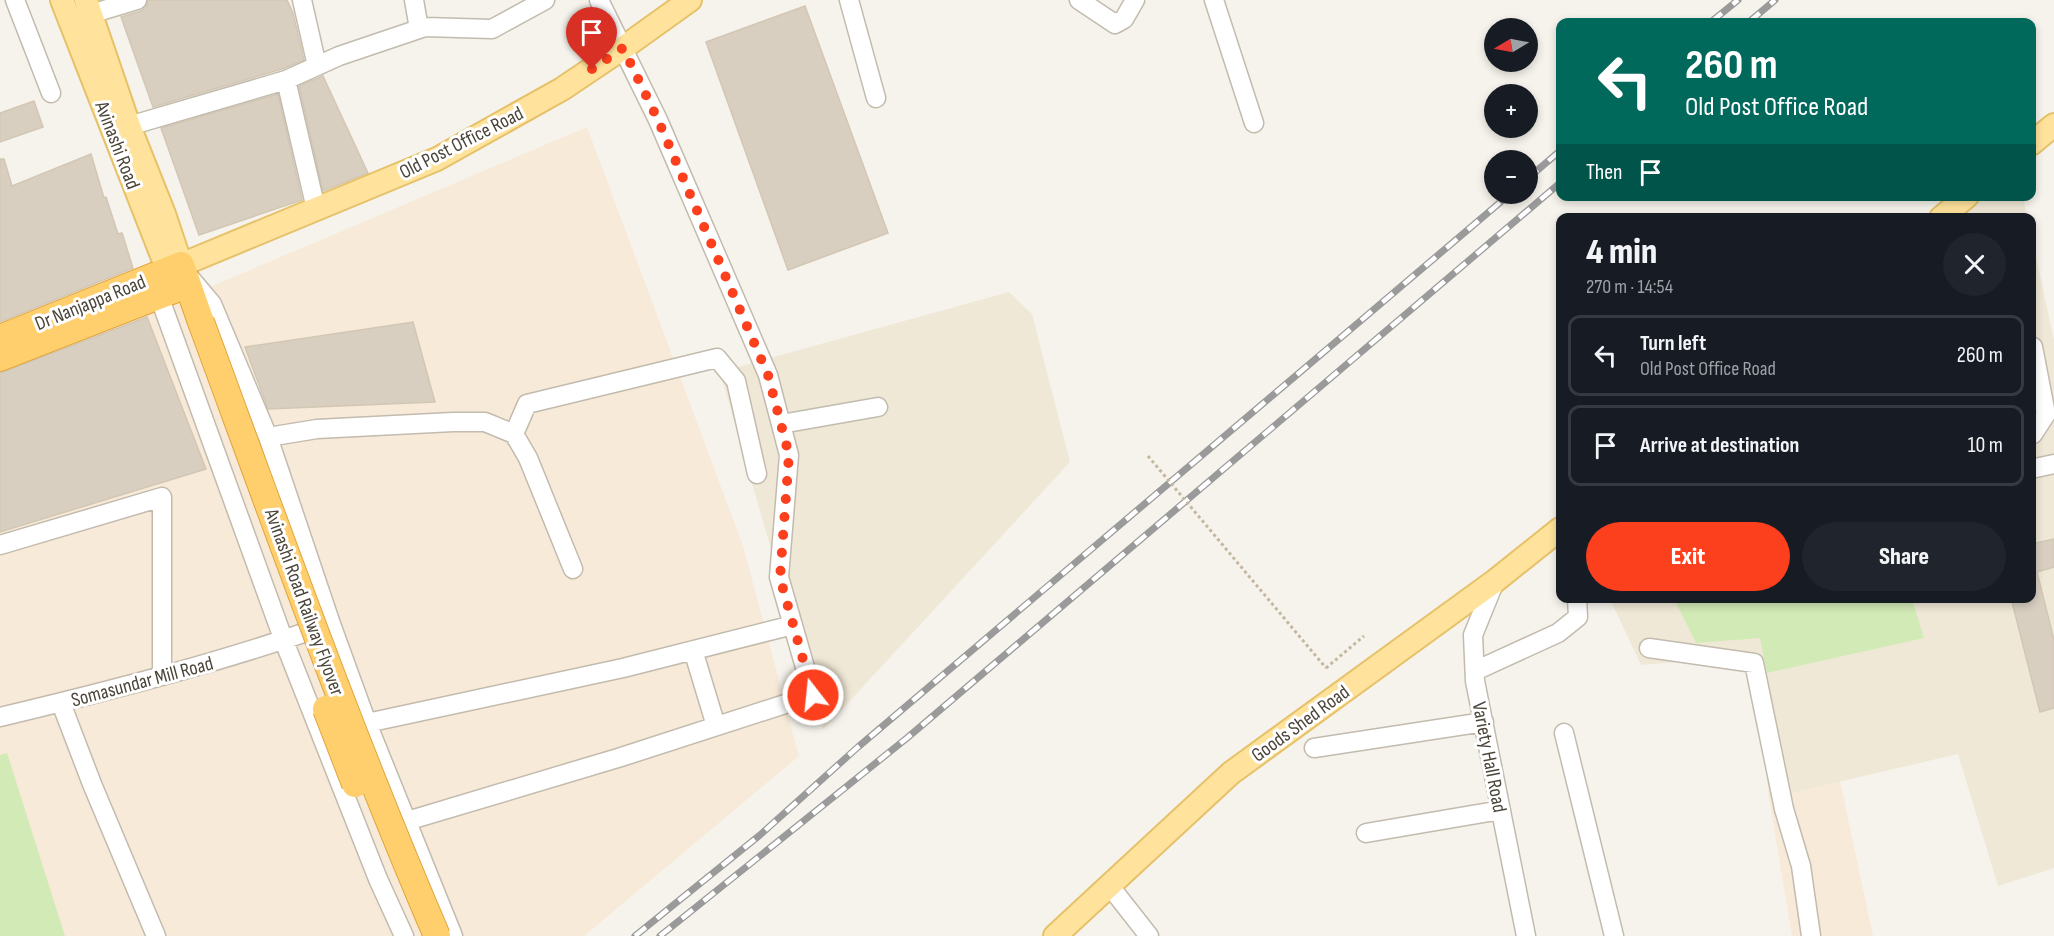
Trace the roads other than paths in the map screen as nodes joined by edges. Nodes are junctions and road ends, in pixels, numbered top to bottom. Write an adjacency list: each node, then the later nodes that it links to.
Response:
1 (15, 0): 18 (street)
2 (62, 0): 27 (main road, Avinashi Road)
3 (137, 0): 13 (street)
4 (302, 0): 16 (street)
5 (414, 0): 14 (street)
6 (545, 0): 14 (street)
7 (599, 0): 15 (street)
8 (690, 0): 15 (main road, Old Post Office Road)
9 (849, 0): 19 (street)
10 (1079, 0): 11 (street)
11 (1135, 0)
12 (1214, 0): 20 (street)
13 (88, 7): 22 (main road, Avinashi Road)
14 (419, 29): 16 (street)
15 (623, 48): 25 (main road, Old Post Office Road); 33 (street)
16 (318, 66): 17 (street)
17 (286, 80): 22 (street); 25 (street)
18 (51, 93)
19 (876, 98)
20 (1254, 123)
21 (2054, 125): 23 (main road)
22 (129, 126): 27 (main road, Avinashi Road)
23 (2036, 140)
24 (1961, 201): 26 (main road)
25 (316, 209): 27 (main road, Old Post Office Road)
26 (1947, 213)
27 (166, 280): 28 (highway, Avinashi Road Railway Flyover); 29 (highway, Dr Nanjappa Road); 30 (highway, Dr Nanjappa Road); 36 (street); 48 (street)
28 (193, 325): 67 (highway, Avinashi Road Railway Flyover, bridge); 68 (highway, Avinashi Road Railway Flyover, bridge)
29 (0, 338)
30 (0, 358)
31 (2036, 362): 34 (street)
32 (878, 407): 33 (street)
33 (781, 424): 46 (street)
34 (2036, 429)
35 (514, 434): 36 (street); 39 (street); 42 (street)
36 (268, 437): 45 (street)
37 (2054, 464): 38 (street)
38 (2036, 468)
39 (758, 474)
40 (1556, 531): 43 (main road, Goods Shed Road)
41 (0, 545): 53 (street)
42 (573, 569)
43 (1495, 581): 52 (street, Variety Hall Road); 64 (main road, Goods Shed Road)
44 (1577, 603): 52 (street)
45 (331, 624): 47 (street, Somasundar Mill Road); 56 (street)
46 (793, 625): 50 (street); 58 (street)
47 (305, 633): 48 (street, Somasundar Mill Road); 51 (main road)
48 (284, 641): 53 (street, Somasundar Mill Road); 66 (street)
49 (1649, 648): 74 (street)
50 (693, 650): 56 (street); 58 (street)
51 (317, 662)
52 (1474, 671): 57 (street, Variety Hall Road)
53 (162, 676): 54 (street, Somasundar Mill Road)
54 (61, 703): 55 (street, Somasundar Mill Road); 65 (street)
55 (0, 717)
56 (368, 723): 62 (street)
57 (1484, 723): 60 (street); 61 (street, Variety Hall Road)
58 (716, 726): 62 (street)
59 (1564, 733): 73 (street)
60 (1314, 748)
61 (1501, 810): 63 (street); 72 (street, Variety Hall Road)
62 (407, 822): 69 (street)
63 (1366, 833)
64 (1109, 885): 70 (main road, Goods Shed Road); 71 (street)
65 (156, 936)
66 (404, 936)
67 (419, 936)
68 (437, 936)
69 (453, 936)
70 (1055, 936)
71 (1149, 936)
72 (1526, 936)
73 (1614, 936)
74 (1811, 936)

